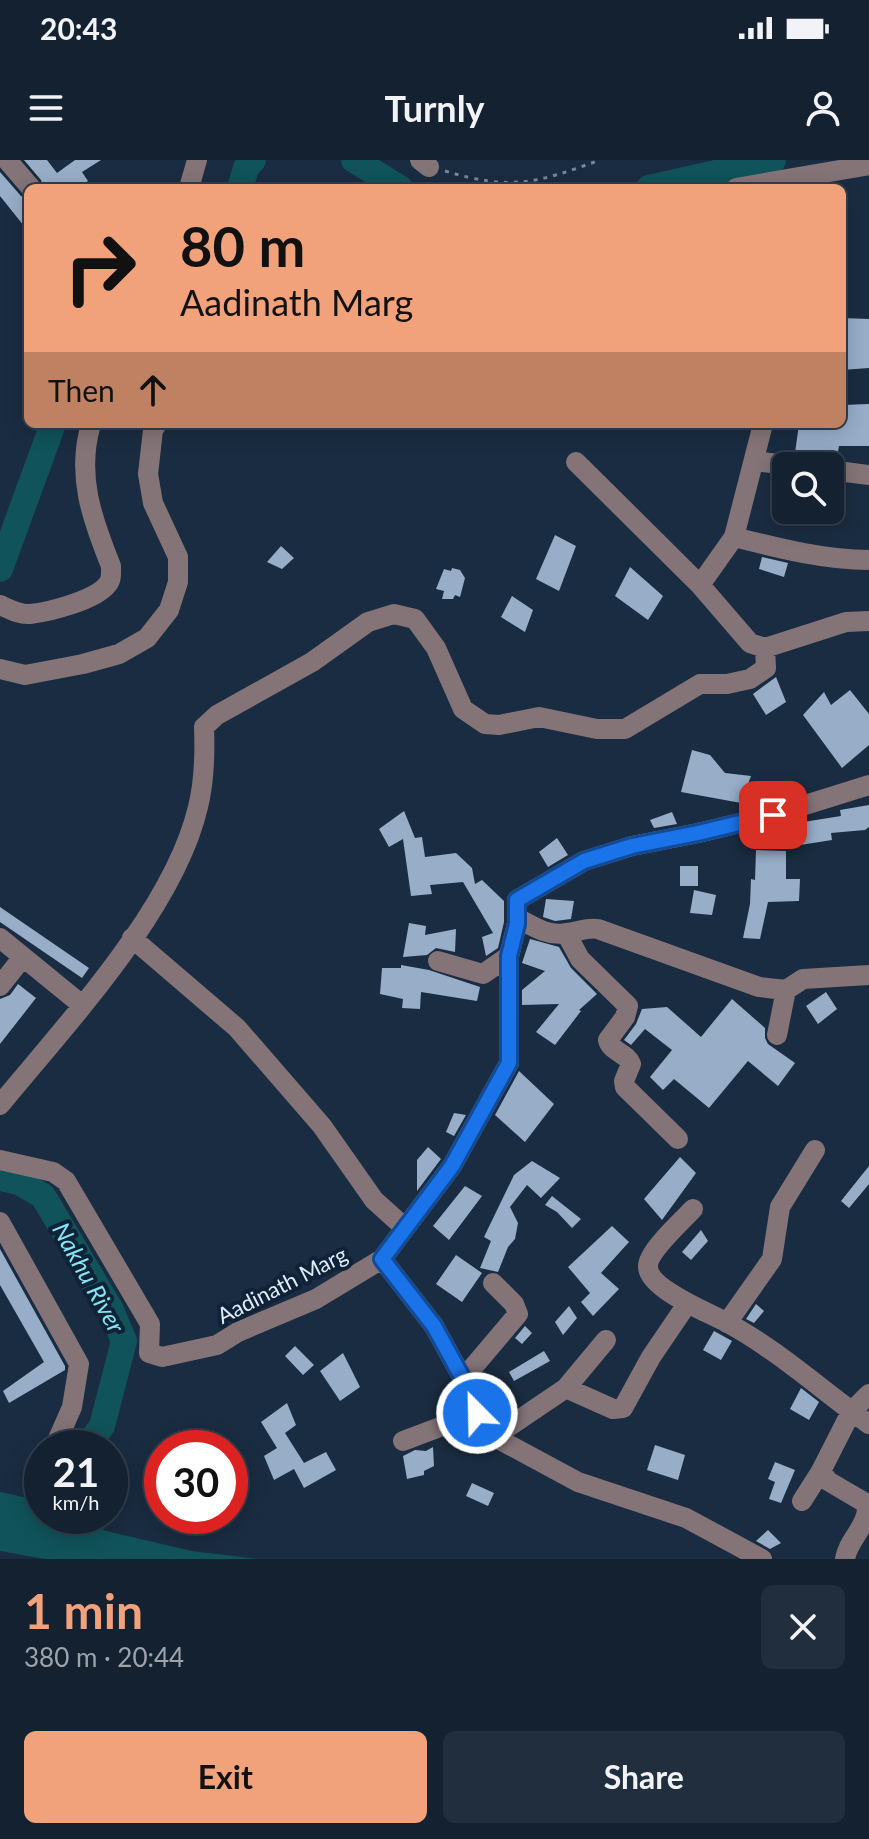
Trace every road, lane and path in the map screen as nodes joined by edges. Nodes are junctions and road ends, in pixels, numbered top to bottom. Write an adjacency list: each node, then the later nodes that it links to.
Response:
1 (7, 160): 6 (street)
2 (197, 160): 7 (street)
3 (600, 160): 9 (path)
4 (425, 163): 8 (path)
5 (869, 165): 10 (street)
6 (28, 184)
7 (190, 184)
8 (503, 184)
9 (515, 184)
10 (759, 184)
11 (90, 428): 22 (street)
12 (154, 428): 25 (street)
13 (762, 428): 14 (street)
14 (754, 461): 16 (street); 19 (street)
15 (576, 462): 21 (street)
16 (772, 463)
17 (844, 472): 18 (street)
18 (869, 475)
19 (734, 537): 20 (street); 21 (street)
20 (869, 560)
21 (700, 585): 24 (street)
22 (0, 605)
23 (869, 621): 24 (street)
24 (765, 648): 30 (street)
25 (0, 669)
26 (869, 785): 27 (street)
27 (517, 921): 28 (street); 31 (street, Aadinath Marg)
28 (566, 933): 36 (street); 40 (street)
29 (0, 938): 32 (street)
30 (132, 938): 37 (street); 45 (street)
31 (509, 956): 33 (street); 45 (street, Aadinath Marg)
32 (23, 957): 35 (street); 37 (street)
33 (438, 961)
34 (869, 975): 36 (street)
35 (0, 986)
36 (786, 990): 38 (street)
37 (82, 1005): 39 (street)
38 (777, 1035)
39 (0, 1105)
40 (678, 1139)
41 (815, 1150): 49 (street)
42 (0, 1160): 46 (street, Aadinath Marg)
43 (693, 1209): 48 (street)
44 (0, 1222): 57 (street)
45 (405, 1228): 46 (street, Aadinath Marg)
46 (382, 1259): 51 (street)
47 (493, 1283): 51 (street)
48 (687, 1304): 49 (street); 52 (street)
49 (727, 1323): 54 (street)
50 (606, 1340): 52 (street)
51 (463, 1379): 55 (street)
52 (566, 1388): 58 (street)
53 (869, 1394): 54 (street)
54 (851, 1412): 56 (street); 60 (street)
55 (477, 1413): 58 (street); 59 (street)
56 (869, 1424)
57 (62, 1430)
58 (489, 1434): 62 (street)
59 (403, 1441)
60 (821, 1471): 61 (street); 63 (street)
61 (802, 1501)
62 (762, 1559)
63 (845, 1559)

